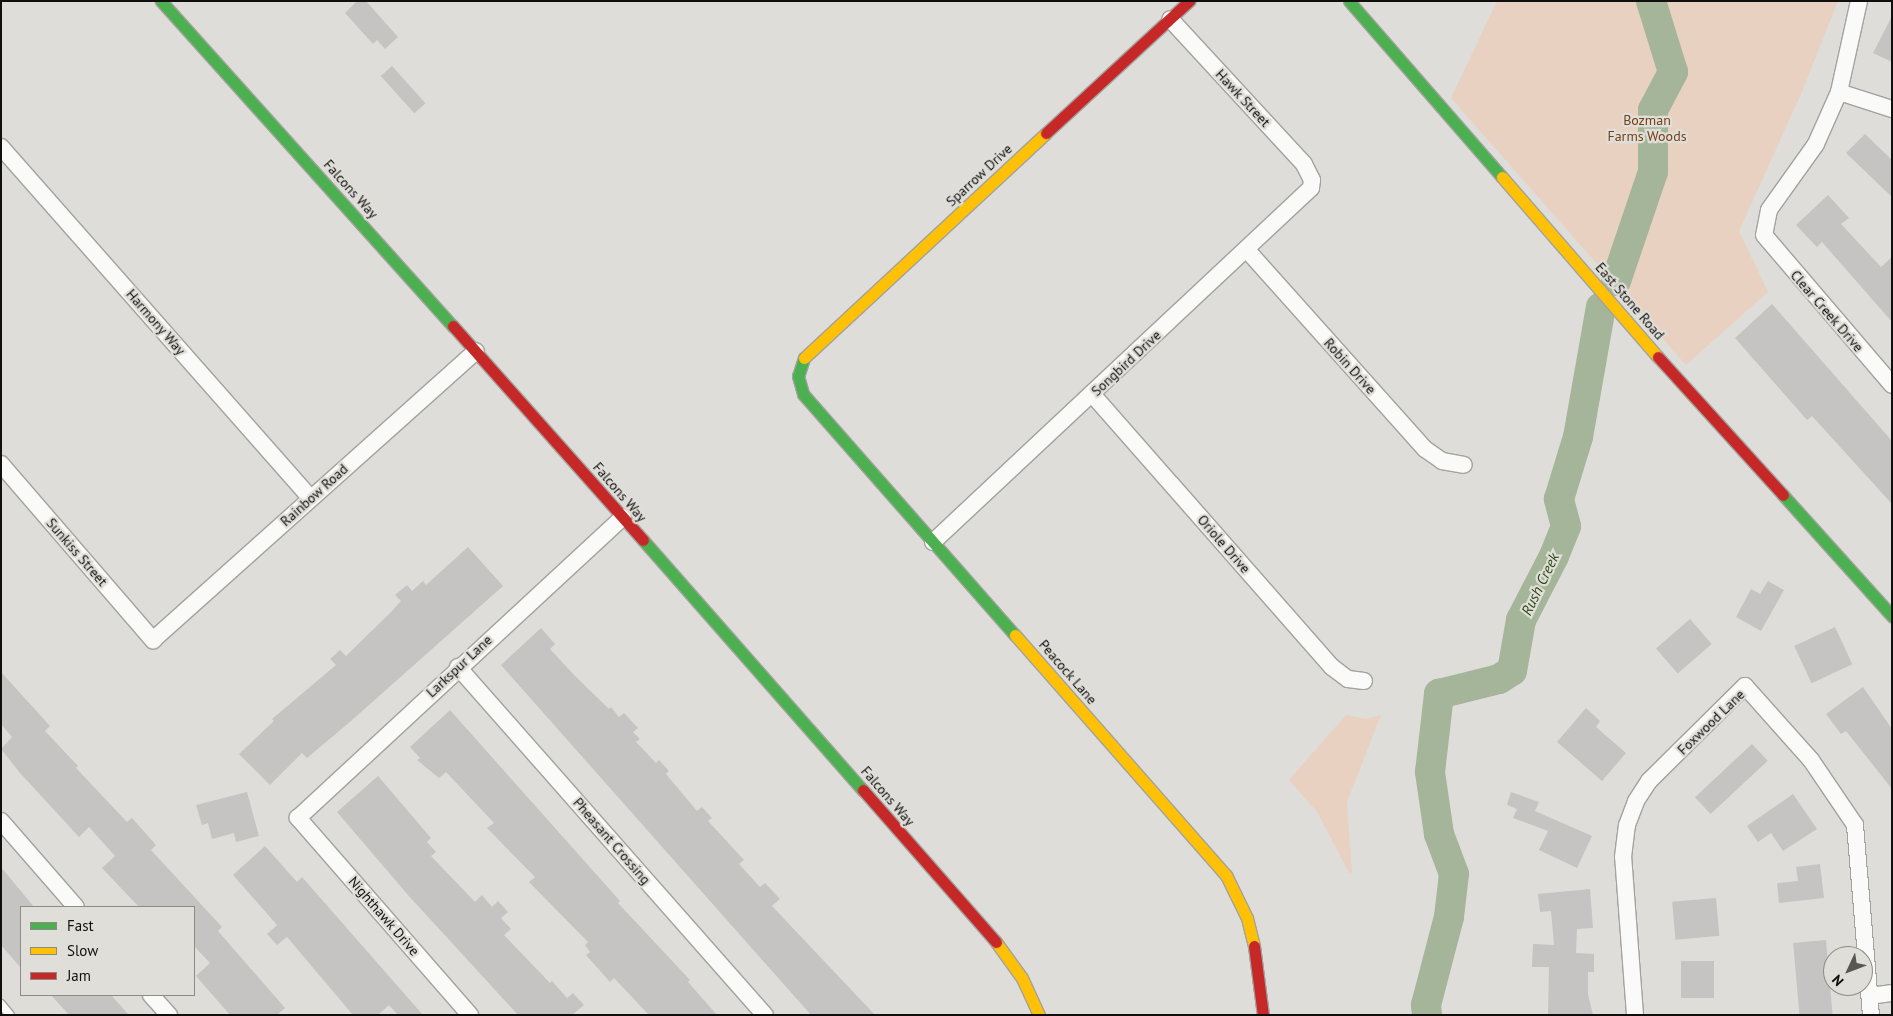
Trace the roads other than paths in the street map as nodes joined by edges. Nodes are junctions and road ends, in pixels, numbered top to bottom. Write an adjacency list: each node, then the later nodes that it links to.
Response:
1 (162, 1): 11 (street, Falcons Way)
2 (1189, 1): 5 (street, Sparrow Drive)
3 (1349, 1): 20 (street, East Stone Road)
4 (1859, 1): 6 (street)
5 (1170, 19): 9 (street, Hawk Street); 12 (street, Sparrow Drive)
6 (1839, 92): 7 (street); 13 (street, Clear Creek Drive)
7 (1892, 109)
8 (1, 147): 17 (street, Harmony Way)
9 (1312, 180): 10 (street, Songbird Drive)
10 (1247, 250): 14 (street, Songbird Drive); 16 (street, Robin Drive)
11 (476, 351): 17 (street, Rainbow Road); 18 (street, Falcons Way)
12 (798, 376): 19 (street, Peacock Lane)
13 (1892, 384)
14 (1092, 394): 19 (street, Songbird Drive); 23 (street, Oriole Drive)
15 (1, 464): 21 (street, Sunkiss Street)
16 (1464, 465)
17 (310, 497): 21 (street, Rainbow Road)
18 (623, 517): 22 (street, Larkspur Lane); 37 (street, Falcons Way)
19 (933, 542): 38 (street, Peacock Lane)
20 (1892, 616)
21 (153, 640)
22 (458, 666): 24 (street, Larkspur Lane); 36 (street, Pheasant Crossing)
23 (1364, 681)
24 (298, 818): 35 (street, Nighthawk Drive)
25 (1, 821): 26 (street)
26 (75, 906)
27 (1866, 946): 39 (street, Foxwood Lane)
28 (1892, 993): 31 (street)
29 (152, 996): 34 (street)
30 (1870, 996): 40 (street, Foxwood Lane)
31 (1873, 996)
32 (1, 1004): 33 (lane)
33 (10, 1015)
34 (169, 1015)
35 (470, 1015)
36 (765, 1015)
37 (1039, 1015)
38 (1263, 1015)
39 (1635, 1015)
40 (1871, 1015)

